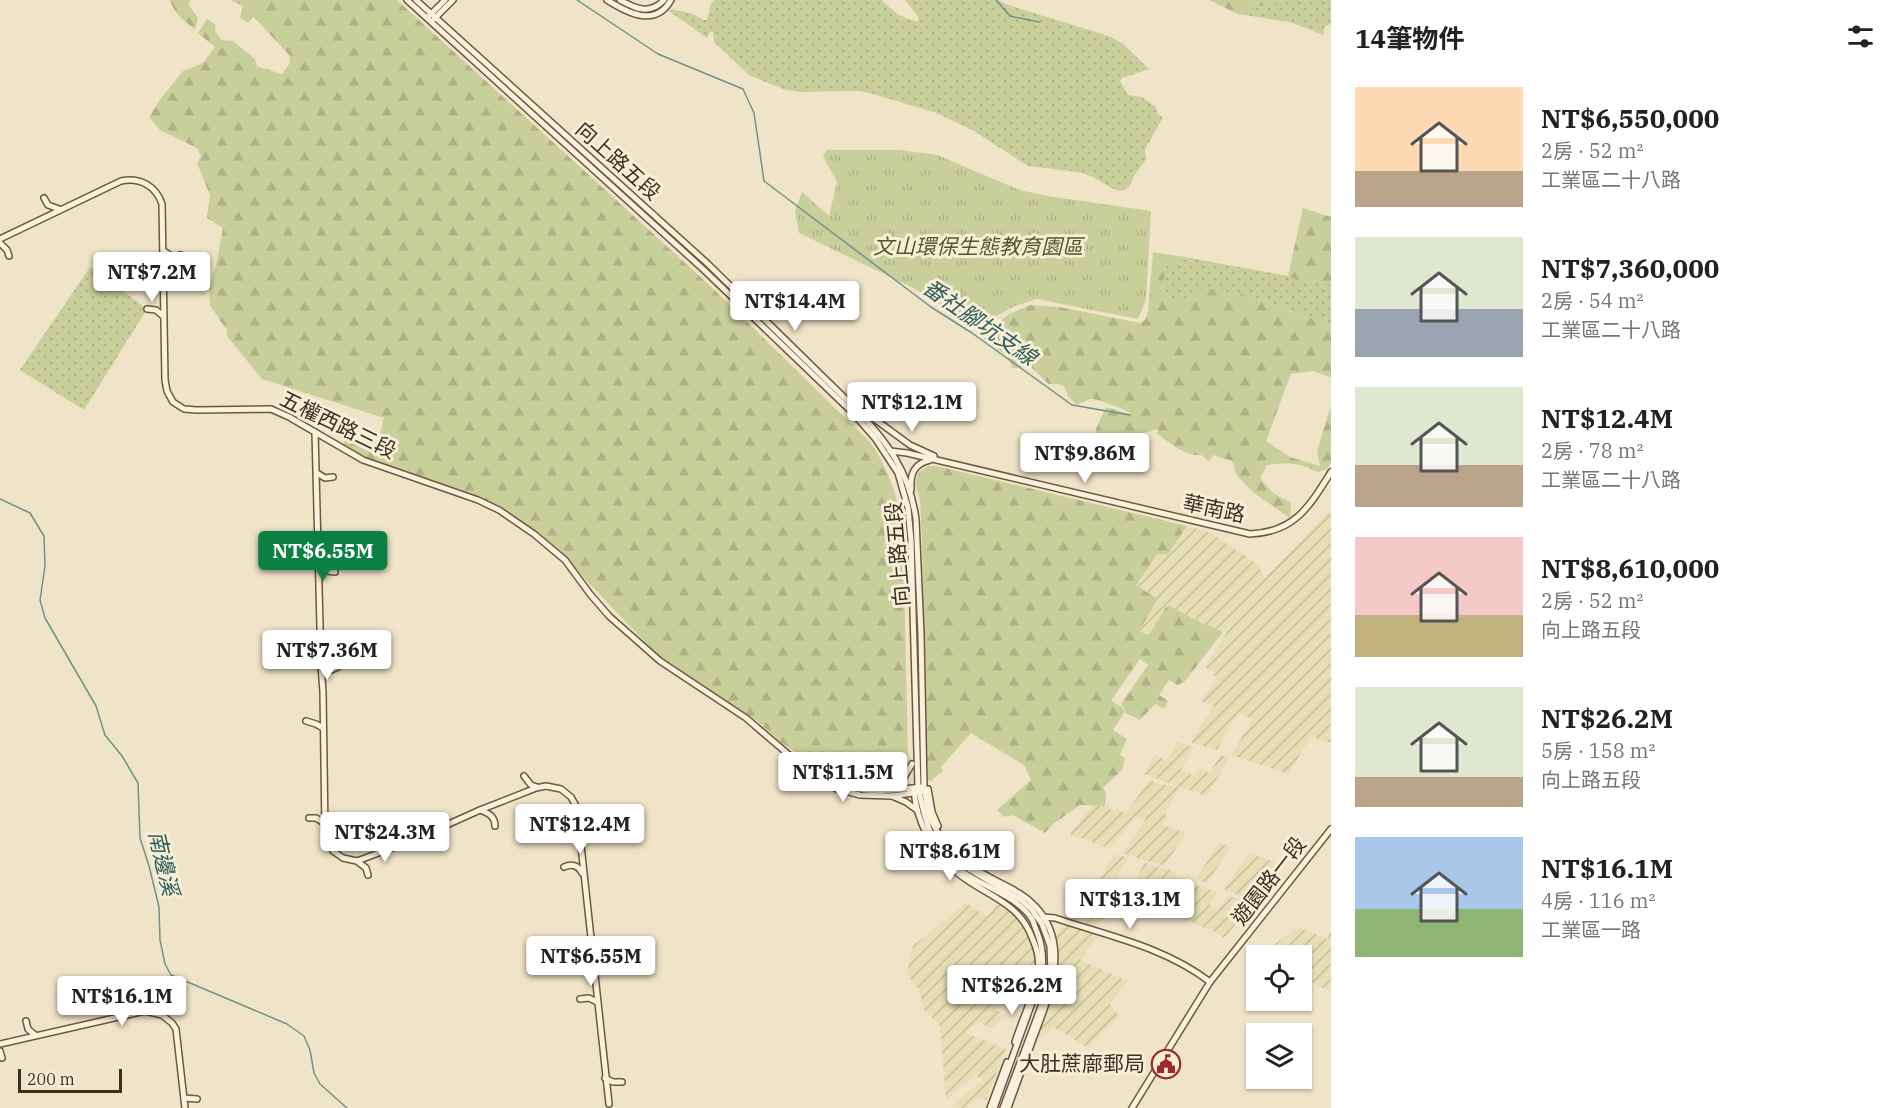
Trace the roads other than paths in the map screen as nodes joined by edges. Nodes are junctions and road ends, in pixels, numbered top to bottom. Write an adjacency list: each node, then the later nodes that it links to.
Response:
1 (407, 0): 9 (main road, 向上路五段)
2 (416, 0): 9 (main road, 向上路五段)
3 (445, 0): 9 (main road)
4 (453, 0): 9 (main road)
5 (607, 0): 8 (main road)
6 (620, 0): 7 (main road)
7 (664, 0)
8 (671, 0)
9 (430, 19): 20 (main road, 向上路五段); 21 (main road, 向上路五段)
10 (44, 198): 11 (main road)
11 (61, 209): 12 (main road, 五權西路三段); 13 (main road, 五權西路三段)
12 (0, 241): 15 (main road)
13 (163, 251): 14 (main road); 17 (main road, 五權西路三段)
14 (181, 255)
15 (9, 256)
16 (147, 309): 17 (main road)
17 (163, 316): 19 (main road, 五權西路三段)
18 (866, 412): 23 (main road)
19 (315, 432): 25 (main road); 38 (main road, 五權西路三段)
20 (884, 451): 21 (main road, 華南路); 37 (main road, 向上路五段)
21 (892, 451): 22 (main road, 華南路); 37 (main road, 向上路五段)
22 (932, 459): 23 (main road, 華南路); 27 (main road)
23 (952, 464): 24 (main road, 華南路)
24 (1331, 472)
25 (317, 473): 26 (main road); 28 (main road)
26 (333, 477)
27 (911, 490)
28 (320, 567): 29 (main road); 30 (main road)
29 (335, 572)
30 (321, 665): 31 (main road); 33 (main road)
31 (338, 668)
32 (306, 721): 33 (main road)
33 (323, 728): 44 (main road)
34 (912, 764): 38 (main road)
35 (524, 776): 36 (main road)
36 (538, 787): 39 (main road); 41 (main road)
37 (921, 790): 38 (main road, 五權西路三段); 40 (main road, 向上路五段); 53 (main road, 向上路五段); 55 (main road, 向上路五段)
38 (890, 793): 40 (main road)
39 (480, 810): 45 (main road); 48 (main road)
40 (917, 810): 55 (main road, 向上路五段)
41 (577, 816): 43 (main road); 51 (main road)
42 (309, 818): 44 (main road)
43 (592, 821)
44 (326, 824): 49 (main road)
45 (495, 825)
46 (397, 827): 48 (main road)
47 (1331, 829): 59 (main road, 遊園路一段)
48 (411, 841): 49 (main road)
49 (357, 861): 52 (main road)
50 (564, 867): 51 (main road)
51 (583, 874): 57 (main road)
52 (368, 876)
53 (1041, 917): 54 (main road); 55 (main road); 56 (main road, 向上路五段); 74 (main road, 向上路五段)
54 (1055, 918): 56 (main road); 59 (main road)
55 (1029, 920): 73 (main road)
56 (1048, 926): 75 (main road, 向上路五段)
57 (592, 952): 58 (main road); 61 (main road)
58 (606, 956)
59 (1210, 982): 76 (main road, 遊園路一段)
60 (580, 999): 61 (main road)
61 (597, 1002): 67 (main road)
62 (26, 1022): 63 (main road)
63 (35, 1035): 64 (main road); 69 (main road)
64 (0, 1044)
65 (0, 1051): 66 (main road)
66 (2, 1058)
67 (605, 1078): 68 (main road); 71 (main road)
68 (622, 1082)
69 (184, 1098): 70 (main road); 72 (main road)
70 (197, 1099)
71 (609, 1104)
72 (185, 1108)
73 (992, 1108)
74 (1003, 1108)
75 (1008, 1108)
76 (1132, 1108)

